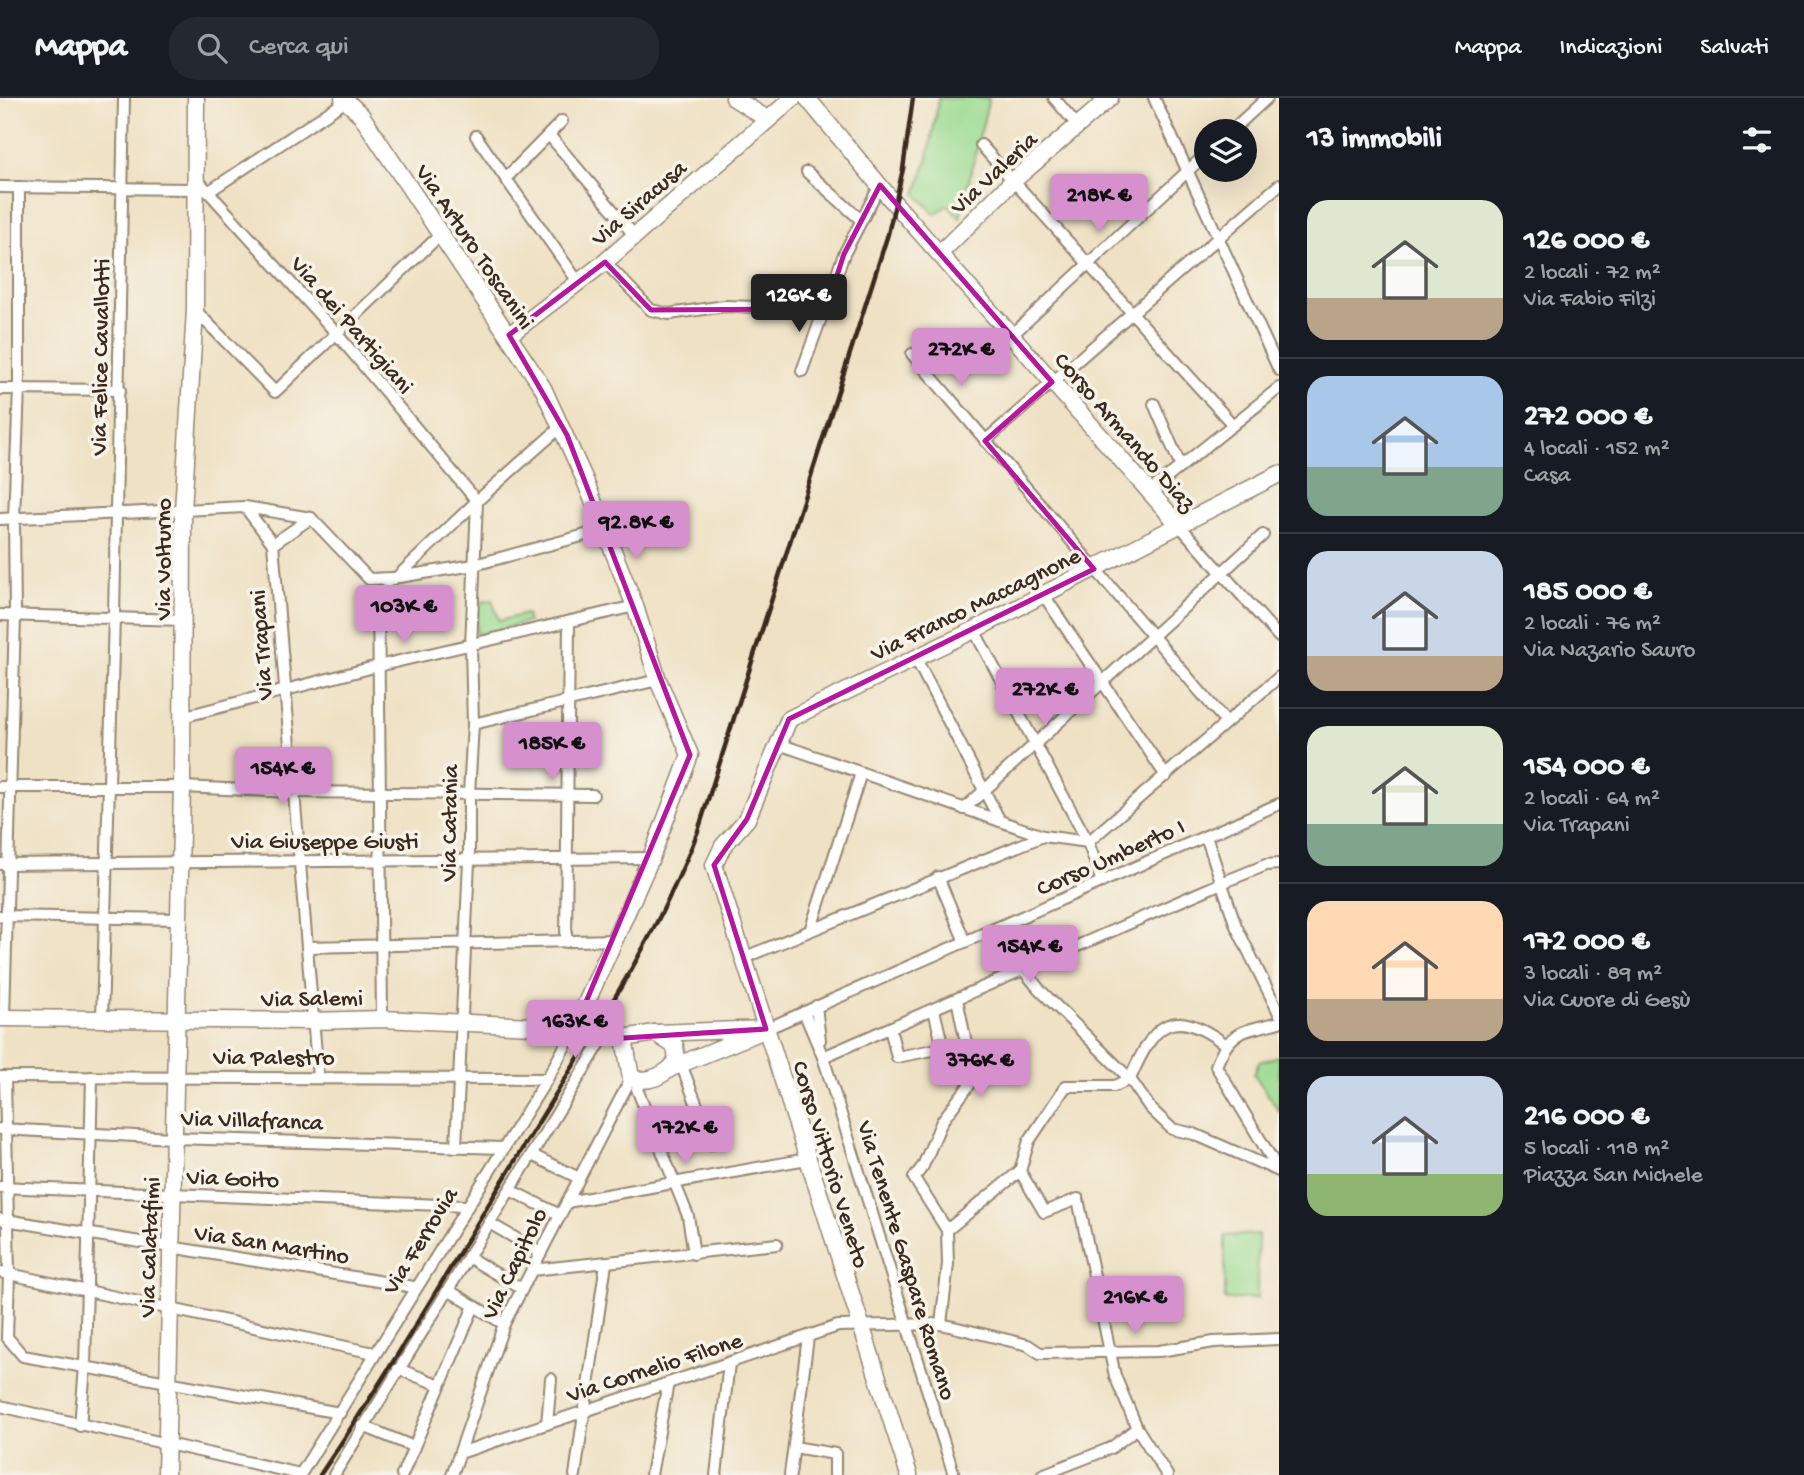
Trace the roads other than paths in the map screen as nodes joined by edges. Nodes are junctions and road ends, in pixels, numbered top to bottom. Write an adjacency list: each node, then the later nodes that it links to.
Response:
1 (124, 98): 28 (street, Via Felice Cavallotti)
2 (195, 98): 24 (street, Via Volturno)
3 (734, 98): 11 (street)
4 (793, 98): 11 (street, Via Siracusa)
5 (807, 98): 27 (street, Corso Armando Diaz)
6 (1054, 98): 14 (street)
7 (1110, 98): 14 (street, Via Valeria)
8 (1154, 98): 19 (street)
9 (1267, 98): 12 (street)
10 (346, 99): 24 (street); 30 (street, Via Arturo Toscanini)
11 (767, 119): 31 (street, Via Siracusa)
12 (1243, 119)
13 (562, 121): 15 (street)
14 (1077, 125): 22 (street, Via Valeria)
15 (549, 135): 21 (street); 31 (street)
16 (476, 136): 21 (street)
17 (981, 145): 22 (street)
18 (1194, 164): 19 (street)
19 (1187, 170): 32 (street); 35 (street)
20 (807, 172): 29 (street)
21 (507, 177): 36 (street)
22 (1013, 181): 33 (street, Via Valeria); 35 (street)
23 (1279, 185): 32 (street)
24 (199, 186): 28 (street); 38 (street, Via Volturno); 40 (street, Via dei Partigiani)
25 (0, 187): 26 (street)
26 (19, 187): 28 (street); 47 (street)
27 (882, 188): 29 (street); 33 (street, Corso Armando Diaz)
28 (123, 190): 50 (street, Via Felice Cavallotti)
29 (860, 219): 37 (street)
30 (440, 234): 40 (street); 41 (street, Via Arturo Toscanini)
31 (634, 235): 34 (street, Via Siracusa)
32 (1218, 239): 39 (street); 44 (street)
33 (940, 253): 42 (street, Corso Armando Diaz)
34 (605, 262): 36 (street, Via Siracusa); 37 (street)
35 (1090, 264): 39 (street); 42 (street)
36 (579, 283): 41 (street, Via Siracusa)
37 (826, 309): 45 (street)
38 (195, 310): 40 (street); 60 (street, Via Volturno)
39 (1133, 314): 46 (street); 52 (street)
40 (336, 333): 58 (street, Via dei Partigiani)
41 (509, 335): 53 (street, Via Arturo Toscanini)
42 (1012, 335): 46 (street, Corso Armando Diaz)
43 (912, 354): 54 (street)
44 (1279, 370)
45 (802, 371)
46 (1052, 382): 54 (street); 57 (street, Corso Armando Diaz)
47 (19, 388): 49 (street); 50 (street); 64 (street)
48 (1279, 388): 52 (street)
49 (0, 389)
50 (120, 390): 61 (street, Via Felice Cavallotti)
51 (1154, 404): 55 (street)
52 (1233, 425): 55 (street)
53 (562, 426): 58 (street); 66 (street, Via Arturo Toscanini)
54 (985, 442): 70 (street)
55 (1181, 467): 57 (street)
56 (1279, 474): 65 (street, Via Franco Maccagnone)
57 (1149, 492): 65 (street, Corso Armando Diaz)
58 (477, 501): 69 (street, Via Catania); 72 (street)
59 (244, 507): 60 (street); 62 (street); 68 (street)
60 (183, 511): 61 (street); 80 (street, Via Volturno)
61 (117, 515): 64 (street); 79 (street, Via Felice Cavallotti)
62 (311, 517): 68 (street); 73 (street)
63 (0, 519): 64 (street)
64 (14, 519): 78 (street)
65 (1179, 525): 70 (street, Via Franco Maccagnone); 71 (street, Corso Armando Diaz)
66 (604, 530): 69 (street); 76 (street, Via Arturo Toscanini)
67 (1264, 535): 71 (street)
68 (273, 544): 91 (street, Via Trapani)
69 (474, 565): 72 (street); 85 (street, Via Catania)
70 (1094, 569): 75 (street, Via Franco Maccagnone); 83 (street)
71 (1223, 573): 83 (street); 84 (street, Corso Armando Diaz)
72 (395, 577): 73 (street); 74 (street)
73 (369, 579): 74 (street)
74 (378, 591): 87 (street)
75 (1043, 594): 82 (street, Via Franco Maccagnone); 90 (street)
76 (635, 607): 81 (street); 89 (street, Via Arturo Toscanini)
77 (0, 615): 78 (street)
78 (15, 615): 79 (street); 100 (street)
79 (114, 617): 80 (street); 102 (street, Via Felice Cavallotti)
80 (184, 620): 93 (street, Via Volturno)
81 (569, 622): 85 (street); 92 (street)
82 (974, 630): 86 (street, Via Franco Maccagnone); 96 (street)
83 (1153, 636): 90 (street); 94 (street)
84 (1279, 637)
85 (471, 647): 87 (street); 95 (street, Via Catania)
86 (916, 659): 97 (street, Via Franco Maccagnone); 103 (street)
87 (379, 666): 91 (street); 104 (street)
88 (1279, 677): 94 (street)
89 (658, 680): 92 (street); 115 (street, Via Arturo Toscanini)
90 (1102, 682): 96 (street); 99 (street)
91 (284, 692): 93 (street); 105 (street, Via Trapani)
92 (568, 703): 95 (street); 107 (street)
93 (182, 717): 101 (street, Via Volturno)
94 (1226, 722): 99 (street)
95 (473, 724): 106 (street, Via Catania)
96 (1035, 743): 103 (street); 114 (street)
97 (779, 744): 98 (street); 138 (street, Corso Vittorio Veneto)
98 (861, 773): 110 (street); 130 (street)
99 (1167, 776): 114 (street)
100 (5, 787): 102 (street); 122 (street)
101 (182, 787): 102 (street); 105 (street); 119 (street, Via Volturno)
102 (109, 789): 121 (street, Via Felice Cavallotti)
103 (983, 790): 110 (street); 111 (street)
104 (382, 791): 105 (street); 106 (street); 117 (street)
105 (293, 792): 120 (street, Via Trapani)
106 (468, 794): 107 (street); 118 (street, Via Catania)
107 (567, 794): 108 (street); 116 (street)
108 (593, 795)
109 (1279, 804): 113 (street, Corso Umberto I)
110 (964, 809): 111 (street)
111 (1000, 821): 112 (street)
112 (1043, 836): 114 (street); 124 (street)
113 (1206, 836): 125 (street, Corso Umberto I); 126 (street)
114 (1088, 842): 125 (street)
115 (651, 858): 116 (street, Via Giuseppe Giusti); 132 (street, Via Arturo Toscanini)
116 (567, 859): 118 (street, Via Giuseppe Giusti); 133 (street)
117 (382, 861): 118 (street, Via Giuseppe Giusti); 120 (street, Via Giuseppe Giusti); 136 (street)
118 (469, 861): 135 (street, Via Catania)
119 (179, 862): 120 (street, Via Giuseppe Giusti); 121 (street, Via Giuseppe Giusti); 129 (street, Via Volturno)
120 (302, 862): 137 (street, Via Trapani)
121 (107, 863): 122 (street, Via Giuseppe Giusti); 128 (street, Via Felice Cavallotti)
122 (4, 864): 127 (street)
123 (1279, 864): 126 (street)
124 (939, 877): 130 (street); 134 (street)
125 (1102, 882): 131 (street, Corso Umberto I)
126 (1224, 882): 139 (street); 144 (street)
127 (4, 916): 128 (street); 145 (street)
128 (105, 917): 129 (street); 146 (street, Via Felice Cavallotti)
129 (179, 919): 148 (street, Via Volturno)
130 (811, 928): 138 (street)
131 (999, 928): 134 (street, Corso Umberto I); 139 (street)
132 (616, 940): 133 (street); 152 (street, Via Arturo Toscanini)
133 (566, 942): 135 (street)
134 (965, 942): 141 (street, Corso Umberto I)
135 (465, 944): 136 (street); 151 (street, Via Catania)
136 (381, 945): 137 (street); 147 (street)
137 (307, 947): 149 (street, Via Trapani)
138 (743, 958): 154 (street, Corso Vittorio Veneto)
139 (1025, 970): 140 (street); 167 (street)
140 (957, 999): 142 (street); 190 (street)
141 (816, 1006): 143 (street, Corso Umberto I); 159 (street, Via Tenente Gaspare Romano)
142 (934, 1010): 153 (street); 153 (street)
143 (804, 1012): 154 (street, Corso Umberto I); 159 (street, Via Tenente Gaspare Romano)
144 (1279, 1013)
145 (2, 1018): 146 (street, Via Salemi)
146 (102, 1018): 148 (street, Via Salemi)
147 (382, 1019): 149 (street, Via Salemi); 151 (street, Via Salemi)
148 (176, 1020): 149 (street, Via Salemi); 165 (street, Via Calatafimi)
149 (312, 1021): 163 (street, Via Trapani)
150 (1279, 1022): 158 (street)
151 (464, 1024): 152 (street, Via Salemi); 164 (street, Via Catania)
152 (575, 1028): 155 (street, Via Salemi); 166 (street, Via Ferrovia)
153 (890, 1028): 159 (street)
154 (765, 1029): 156 (street); 160 (street); 176 (street, Corso Vittorio Veneto)
155 (607, 1032): 157 (street, Via Salemi); 175 (street)
156 (655, 1033): 157 (street); 160 (street)
157 (624, 1038): 168 (street)
158 (1225, 1044): 167 (street); 178 (street)
159 (823, 1057): 206 (street, Via Tenente Gaspare Romano)
160 (676, 1066): 168 (street); 172 (street)
161 (2, 1077): 162 (street, Via Palestro); 169 (street)
162 (92, 1077): 165 (street, Via Palestro); 170 (street)
163 (318, 1077): 164 (street, Via Palestro); 165 (street, Via Palestro)
164 (460, 1077): 166 (street, Via Palestro); 173 (street, Via Catania)
165 (175, 1078): 171 (street, Via Calatafimi)
166 (547, 1079): 174 (street, Via Ferrovia)
167 (1130, 1079): 177 (street); 178 (street)
168 (635, 1080): 179 (street, Via Capitolo); 180 (street)
169 (3, 1129): 170 (street, Via Villafranca); 181 (street)
170 (90, 1133): 171 (street, Via Villafranca); 183 (street)
171 (174, 1138): 173 (street, Via Villafranca); 184 (street, Via Calatafimi)
172 (712, 1144)
173 (456, 1147): 174 (street, Via Villafranca)
174 (503, 1148): 186 (street, Via Ferrovia)
175 (532, 1154): 179 (street); 182 (street)
176 (807, 1159): 180 (street); 209 (street, Corso Vittorio Veneto)
177 (1020, 1171): 190 (street); 213 (street)
178 (1279, 1171)
179 (579, 1178): 185 (street, Via Capitolo)
180 (675, 1184): 185 (street); 195 (street)
181 (3, 1187): 183 (street, Via Goito); 188 (street)
182 (510, 1190): 187 (street); 189 (street)
183 (90, 1191): 184 (street, Via Goito); 191 (street)
184 (172, 1196): 186 (street, Via Goito); 193 (street, Via Calatafimi)
185 (567, 1202): 187 (street, Via Capitolo)
186 (465, 1206): 200 (street, Via Ferrovia)
187 (560, 1215): 194 (street, Via Capitolo)
188 (4, 1220): 191 (street, Via San Martino); 199 (street)
189 (489, 1223): 194 (street); 196 (street)
190 (947, 1230): 208 (street)
191 (89, 1236): 193 (street, Via San Martino); 203 (street)
192 (777, 1244): 195 (street)
193 (170, 1249): 200 (street, Via San Martino); 205 (street, Via Calatafimi)
194 (541, 1253): 198 (street, Via Capitolo)
195 (694, 1254): 197 (street)
196 (468, 1257): 201 (street); 202 (street)
197 (606, 1263): 198 (street); 222 (street)
198 (533, 1270): 201 (street, Via Capitolo)
199 (5, 1273): 203 (street); 215 (street)
200 (414, 1287): 212 (street, Via Ferrovia)
201 (522, 1289): 207 (street, Via Capitolo)
202 (448, 1290): 204 (street); 216 (street)
203 (87, 1291): 205 (street); 215 (street)
204 (474, 1306): 207 (street); 220 (street)
205 (168, 1308): 212 (street); 218 (street, Via Calatafimi)
206 (906, 1323): 208 (street, Via Cornelio Filone); 209 (street, Via Cornelio Filone); 244 (street, Via Tenente Gaspare Romano)
207 (505, 1324): 231 (street, Via Capitolo)
208 (941, 1324): 213 (street, Via Cornelio Filone)
209 (861, 1328): 210 (street, Via Cornelio Filone); 243 (street, Corso Vittorio Veneto)
210 (808, 1337): 214 (street, Via Cornelio Filone); 230 (street)
211 (1279, 1339): 213 (street, Via Cornelio Filone)
212 (374, 1353): 223 (street, Via Ferrovia)
213 (1112, 1353): 227 (street)
214 (729, 1363): 219 (street, Via Cornelio Filone); 240 (street)
215 (85, 1367): 218 (street); 225 (street)
216 (398, 1369): 220 (street); 226 (street)
217 (551, 1379): 224 (street)
218 (167, 1381): 223 (street); 228 (street, Via Calatafimi)
219 (668, 1383): 222 (street, Via Cornelio Filone); 239 (street)
220 (440, 1385): 229 (street)
221 (0, 1406): 225 (street)
222 (585, 1409): 224 (street, Via Cornelio Filone); 238 (street)
223 (340, 1413): 234 (street, Via Ferrovia)
224 (547, 1424): 231 (street, Via Cornelio Filone)
225 (80, 1426): 228 (street)
226 (363, 1426): 229 (street); 235 (street)
227 (1137, 1428): 232 (street); 246 (street)
228 (166, 1444): 233 (street, Via Calatafimi); 234 (street)
229 (414, 1447): 236 (street)
230 (794, 1447): 241 (street); 242 (street)
231 (460, 1453): 237 (street, Via Capitolo)
232 (1061, 1471): 245 (street)
233 (166, 1475)
234 (300, 1475)
235 (334, 1475)
236 (402, 1475)
237 (452, 1475)
238 (575, 1475)
239 (651, 1475)
240 (716, 1475)
241 (790, 1475)
242 (835, 1475)
243 (909, 1475)
244 (954, 1475)
245 (1042, 1475)
246 (1167, 1475)

